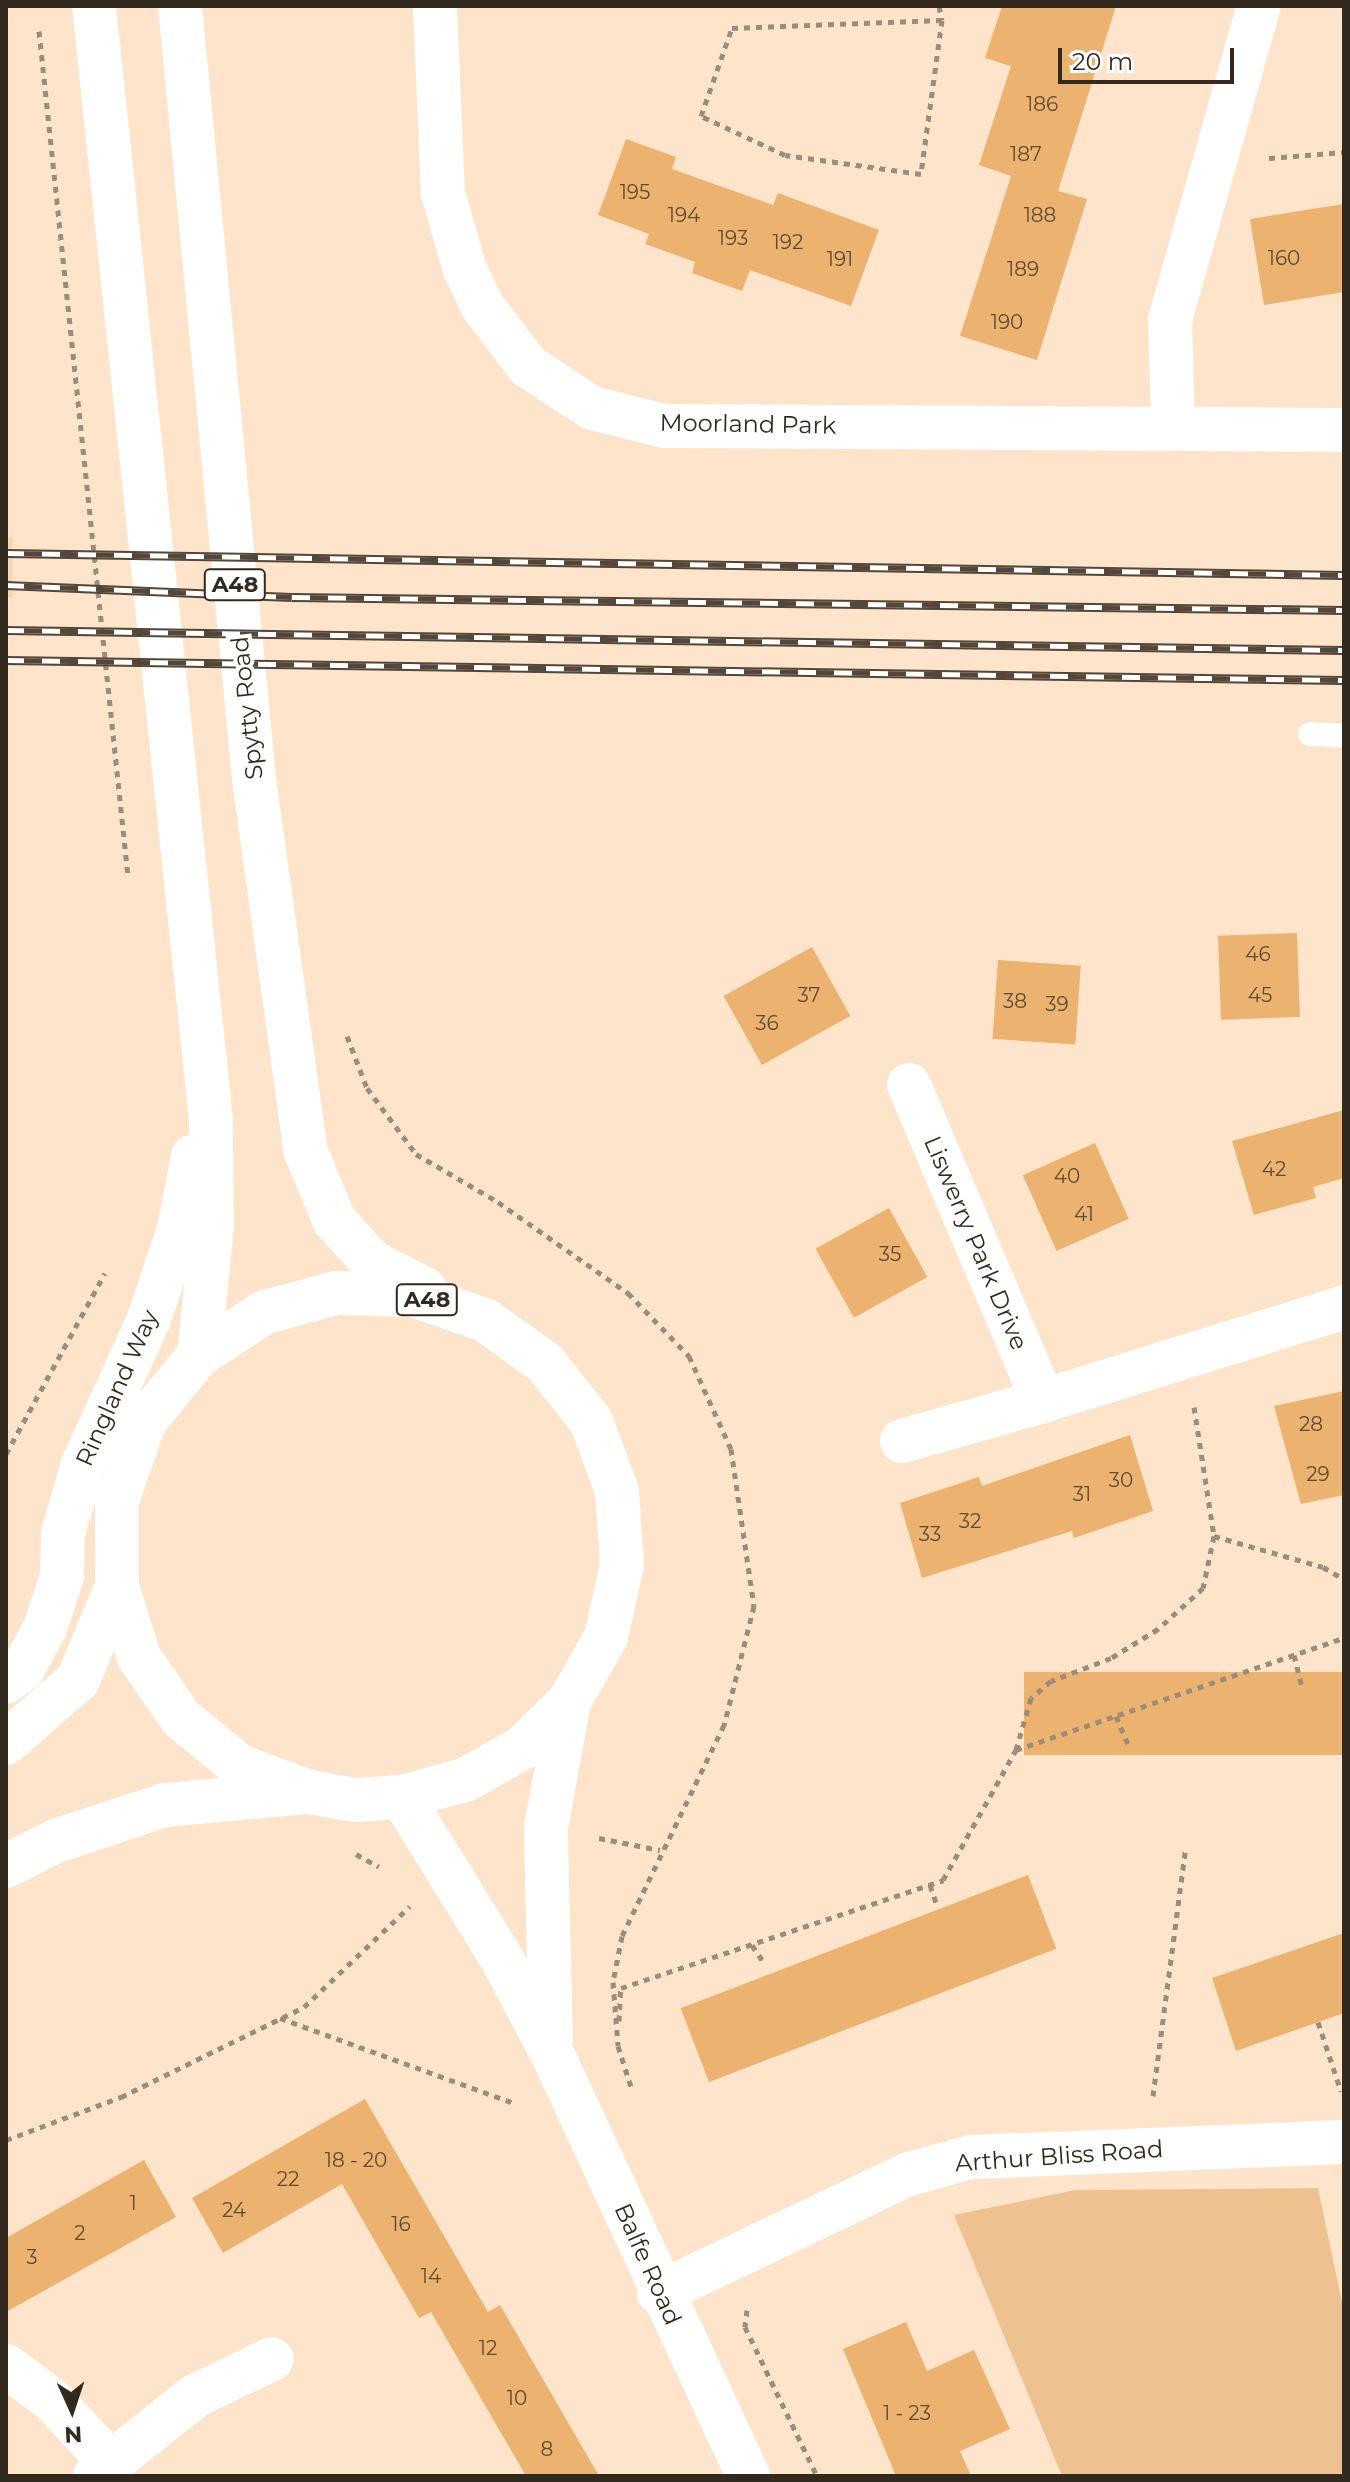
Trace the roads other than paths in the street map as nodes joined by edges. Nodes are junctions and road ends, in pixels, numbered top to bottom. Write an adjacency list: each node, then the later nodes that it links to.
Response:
1 (94, 6): 9 (main road)
2 (180, 6): 12 (main road, Spytty Road / A48)
3 (435, 6): 5 (main road, Moorland Park)
4 (1259, 6): 5 (main road)
5 (1173, 425): 6 (main road, Moorland Park)
6 (1344, 430)
7 (1310, 734): 8 (lane)
8 (1344, 736)
9 (207, 1081): 13 (main road); 17 (main road, Ringland Way)
10 (909, 1085): 14 (main road, Liswerry Park Drive)
11 (1344, 1307): 14 (main road)
12 (485, 1320): 13 (main road, Balfe Road / A48); 18 (main road, Balfe Road / A48)
13 (199, 1355): 16 (main road, Balfe Road / A48)
14 (1043, 1401): 15 (main road)
15 (902, 1441)
16 (117, 1586): 19 (main road, A48); 20 (main road, Balfe Road / A48)
17 (6, 1682)
18 (569, 1702): 21 (main road, Balfe Road / A48); 23 (main road, Balfe Road)
19 (6, 1743)
20 (309, 1792): 21 (main road, Balfe Road / A48); 22 (main road, A48)
21 (402, 1797): 23 (main road, Balfe Road)
22 (6, 1866)
23 (551, 2051): 25 (main road, Balfe Road)
24 (1344, 2142): 25 (main road, Arthur Bliss Road)
25 (659, 2293): 29 (main road, Balfe Road)
26 (272, 2359): 28 (main road)
27 (6, 2366): 28 (main road)
28 (102, 2468)
29 (748, 2476)

